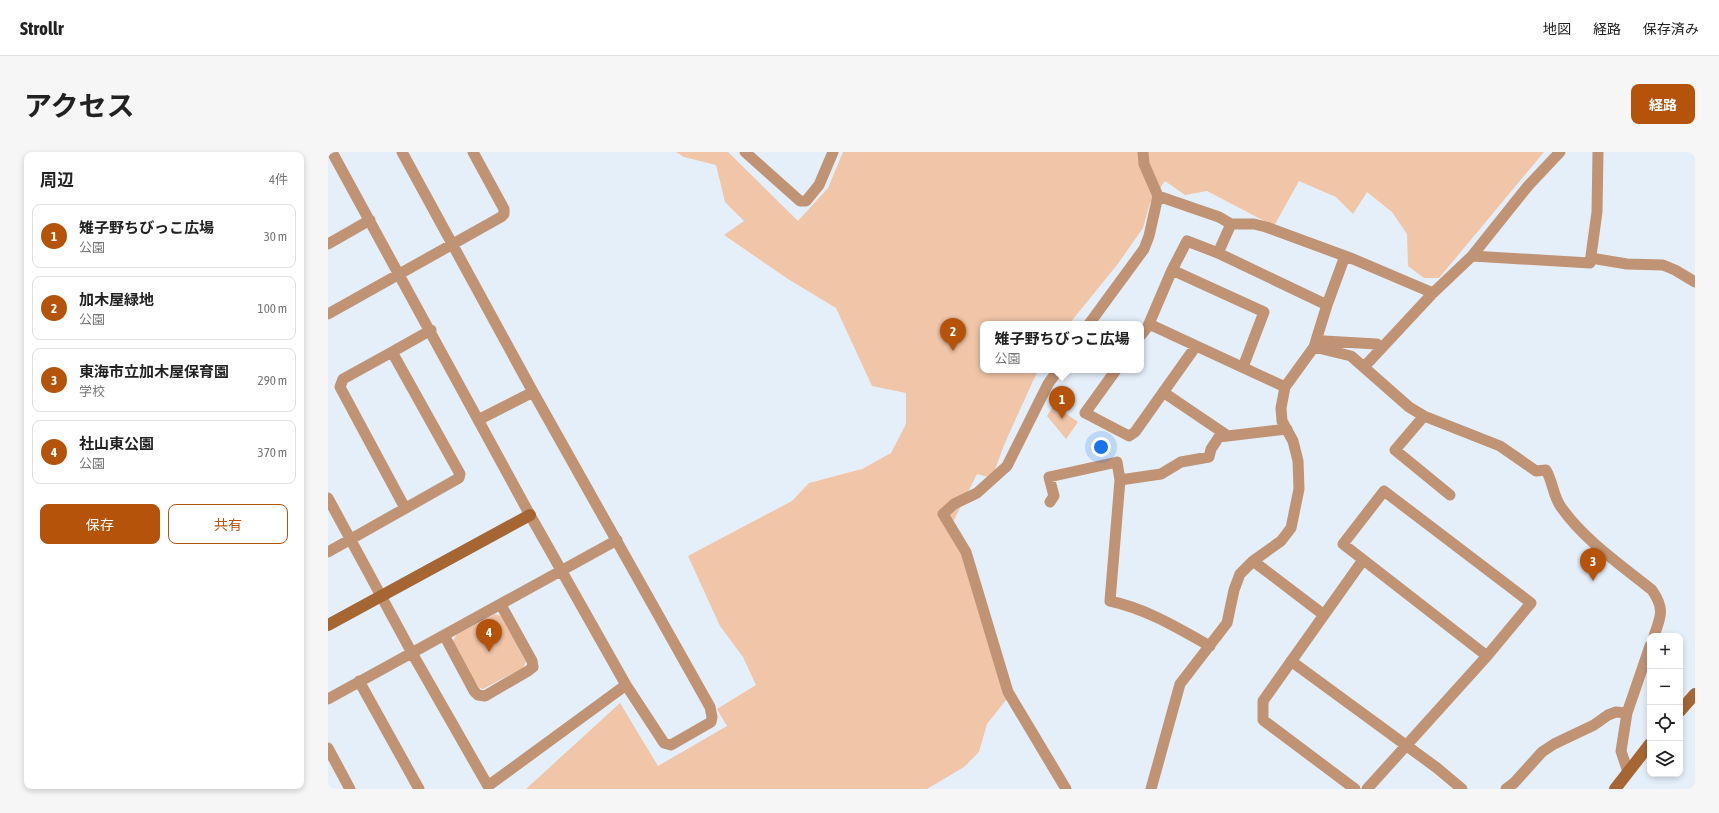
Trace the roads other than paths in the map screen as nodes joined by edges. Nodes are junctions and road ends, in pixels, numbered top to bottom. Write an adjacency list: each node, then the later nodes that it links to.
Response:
1 (332, 152): 10 (street)
2 (402, 152): 13 (street)
3 (473, 152): 13 (street)
4 (745, 152): 5 (street)
5 (833, 152)
6 (1143, 152): 9 (street)
7 (1560, 152): 16 (street)
8 (1598, 152): 17 (street)
9 (1158, 196): 11 (street); 24 (street)
10 (370, 220): 12 (street); 19 (street)
11 (1231, 224): 14 (street); 15 (street)
12 (328, 244)
13 (452, 244): 19 (street); 37 (street)
14 (1218, 253): 18 (street); 22 (street)
15 (1345, 256): 21 (street); 22 (street)
16 (1472, 256): 17 (street); 21 (street)
17 (1591, 258): 20 (street)
18 (1172, 270): 25 (street); 32 (street)
19 (399, 273): 23 (street); 26 (street)
20 (1695, 282)
21 (1433, 292): 33 (street)
22 (1327, 305): 30 (street)
23 (329, 311)
24 (1091, 321)
25 (1149, 324): 27 (street); 29 (street)
26 (431, 330): 31 (street); 40 (street)
27 (1144, 331)
28 (1377, 344): 30 (street)
29 (1196, 346): 32 (street); 38 (street)
30 (1314, 347): 33 (street); 36 (street)
31 (392, 352): 47 (street); 47 (street)
32 (1243, 367): 36 (street)
33 (1364, 367): 39 (street)
34 (1056, 373): 79 (street)
35 (1114, 373): 38 (street)
36 (1285, 387): 41 (street)
37 (533, 392): 40 (street); 50 (street)
38 (1163, 392): 42 (street)
39 (1424, 416): 44 (street); 59 (street)
40 (478, 420): 48 (street)
41 (1287, 429): 42 (street); 53 (street)
42 (1228, 436): 43 (street)
43 (1120, 480): 46 (street); 61 (street)
44 (1450, 495)
45 (328, 498): 49 (street)
46 (1050, 502)
47 (405, 508): 49 (street)
48 (530, 515): 54 (street); 55 (street)
49 (351, 539): 51 (street); 55 (street)
50 (617, 540): 54 (street); 67 (street)
51 (328, 552)
52 (1363, 560): 57 (street); 64 (street); 64 (street)
53 (1253, 561): 57 (street); 61 (street)
54 (562, 571): 56 (street); 67 (street)
55 (382, 596): 58 (street); 62 (street)
56 (501, 605): 60 (street); 60 (street)
57 (1324, 615): 65 (street)
58 (328, 625)
59 (1655, 633)
60 (444, 635): 62 (street)
61 (1210, 646): 80 (street)
62 (412, 653): 66 (street); 76 (street)
63 (1647, 655): 71 (street)
64 (1487, 656): 72 (street)
65 (1291, 661): 72 (street); 81 (street)
66 (359, 681): 69 (street); 78 (street)
67 (626, 685): 76 (street)
68 (1695, 694): 70 (street)
69 (328, 699)
70 (1683, 708)
71 (1628, 713): 75 (street); 84 (street)
72 (1406, 747): 82 (street); 83 (street)
73 (328, 748): 77 (street)
74 (1647, 748): 75 (street)
75 (1628, 772): 85 (street)
76 (486, 787)
77 (350, 789)
78 (419, 789)
79 (1066, 789)
80 (1151, 789)
81 (1355, 789)
82 (1367, 789)
83 (1462, 789)
84 (1506, 789)
85 (1615, 789)

